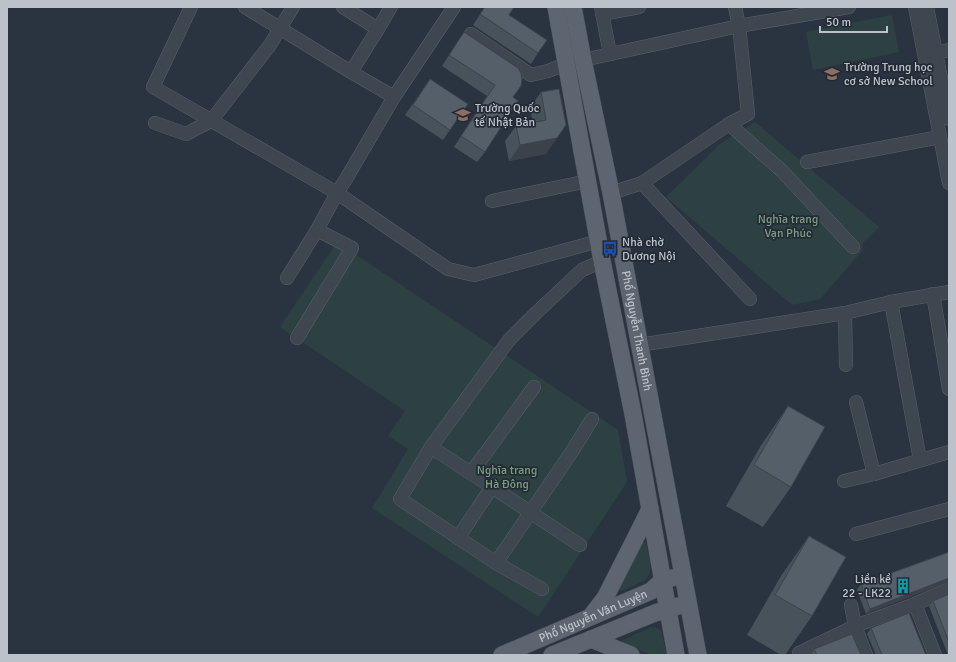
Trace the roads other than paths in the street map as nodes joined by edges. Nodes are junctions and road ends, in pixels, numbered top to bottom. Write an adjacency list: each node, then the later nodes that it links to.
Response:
1 (191, 7): 28 (street)
2 (245, 7): 17 (street)
3 (293, 7): 17 (street)
4 (343, 7): 18 (street)
5 (391, 7): 18 (street)
6 (454, 7): 26 (street)
7 (556, 7): 24 (main road, Phố Nguyễn Thanh Bình)
8 (573, 7): 24 (main road, Phố Nguyễn Thanh Bình)
9 (639, 7): 15 (street)
10 (735, 7): 19 (street)
11 (849, 7): 14 (street)
12 (915, 7): 31 (street)
13 (927, 7): 22 (street)
14 (825, 9): 16 (street)
15 (601, 10): 23 (street)
16 (782, 13): 19 (street)
17 (280, 29): 25 (street); 28 (street)
18 (378, 29): 25 (street)
19 (740, 30): 23 (street); 30 (street)
20 (471, 34): 24 (street)
21 (949, 50): 22 (street)
22 (936, 53): 27 (street)
23 (610, 54): 24 (street)
24 (574, 62): 33 (main road, Phố Nguyễn Thanh Bình); 37 (main road, Phố Nguyễn Thanh Bình)
25 (351, 72): 26 (street)
26 (394, 97): 36 (street)
27 (949, 119)
28 (211, 121): 29 (street); 36 (street)
29 (155, 123)
30 (729, 124): 35 (street); 41 (street)
31 (940, 138): 32 (street); 34 (street)
32 (807, 162)
33 (588, 180): 38 (street); 40 (main road, Phố Nguyễn Thanh Bình)
34 (949, 183)
35 (642, 184): 37 (street); 46 (street)
36 (337, 193): 39 (street); 40 (street)
37 (611, 193): 50 (main road, Phố Nguyễn Thanh Bình)
38 (492, 200)
39 (317, 230): 43 (street); 49 (street)
40 (599, 241): 42 (main road, Phố Nguyễn Thanh Bình)
41 (854, 247)
42 (602, 261): 56 (street); 63 (main road, Phố Nguyễn Thanh Bình)
43 (287, 278)
44 (949, 292): 45 (street)
45 (933, 294): 47 (street); 53 (street)
46 (750, 299)
47 (891, 302): 48 (street); 58 (street)
48 (845, 312): 50 (street); 51 (street)
49 (297, 338)
50 (639, 345): 70 (main road, Phố Nguyễn Thanh Bình)
51 (846, 365)
52 (534, 387): 59 (street)
53 (949, 389)
54 (856, 402): 60 (street)
55 (592, 419): 65 (street)
56 (431, 447): 59 (street); 67 (street)
57 (949, 452): 58 (street)
58 (920, 460): 60 (street)
59 (471, 473): 62 (street)
60 (874, 474): 61 (street)
61 (844, 481)
62 (492, 487): 65 (street); 67 (street)
63 (650, 509): 71 (main road, Phố Nguyễn Thanh Bình); 78 (main road)
64 (949, 509): 66 (street)
65 (530, 512): 68 (street); 69 (street)
66 (856, 534)
67 (458, 538): 69 (street)
68 (580, 545)
69 (496, 563): 72 (street)
70 (683, 575): 71 (main road, Phố Nguyễn Văn Luyện); 74 (main road, Phố Nguyễn Thanh Bình)
71 (663, 580): 77 (main road, Phố Nguyễn Thanh Bình); 78 (main road, Phố Nguyễn Văn Luyện)
72 (542, 589)
73 (949, 589): 75 (street)
74 (688, 603): 77 (main road, Phố Nguyễn Văn Luyện); 85 (main road, Phố Nguyễn Thanh Bình)
75 (915, 604): 79 (street); 88 (street)
76 (851, 605): 79 (street)
77 (667, 609): 80 (main road, Phố Nguyễn Văn Luyện); 84 (main road, Phố Nguyễn Thanh Bình)
78 (591, 616): 82 (main road, Phố Nguyễn Văn Luyện)
79 (855, 626): 86 (street); 87 (street)
80 (591, 639): 81 (main road, Phố Nguyễn Văn Luyện); 83 (main road)
81 (557, 654)
82 (502, 655)
83 (630, 655)
84 (676, 655)
85 (698, 655)
86 (800, 655)
87 (866, 655)
88 (935, 655)

